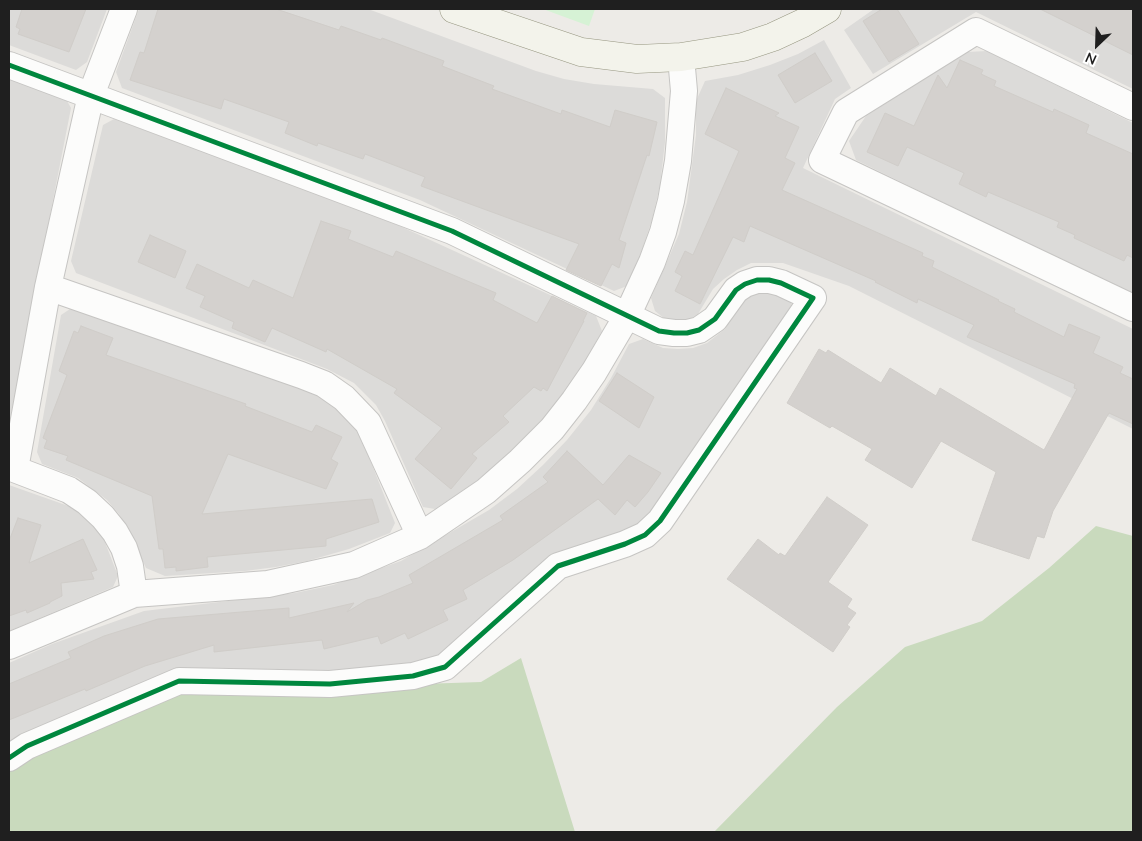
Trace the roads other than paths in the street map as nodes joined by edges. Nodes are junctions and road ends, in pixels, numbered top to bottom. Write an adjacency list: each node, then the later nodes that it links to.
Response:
1 (124, 9): 6 (street)
2 (454, 9): 4 (street)
3 (827, 9): 4 (street)
4 (681, 56): 10 (street)
5 (9, 64): 6 (street)
6 (90, 95): 8 (street); 10 (street)
7 (1133, 107): 9 (street)
8 (48, 287): 11 (street); 12 (street)
9 (1133, 308)
10 (627, 316): 12 (street); 15 (street)
11 (12, 468): 13 (street)
12 (420, 536): 13 (street)
13 (134, 594): 14 (street)
14 (9, 646)
15 (9, 758)

